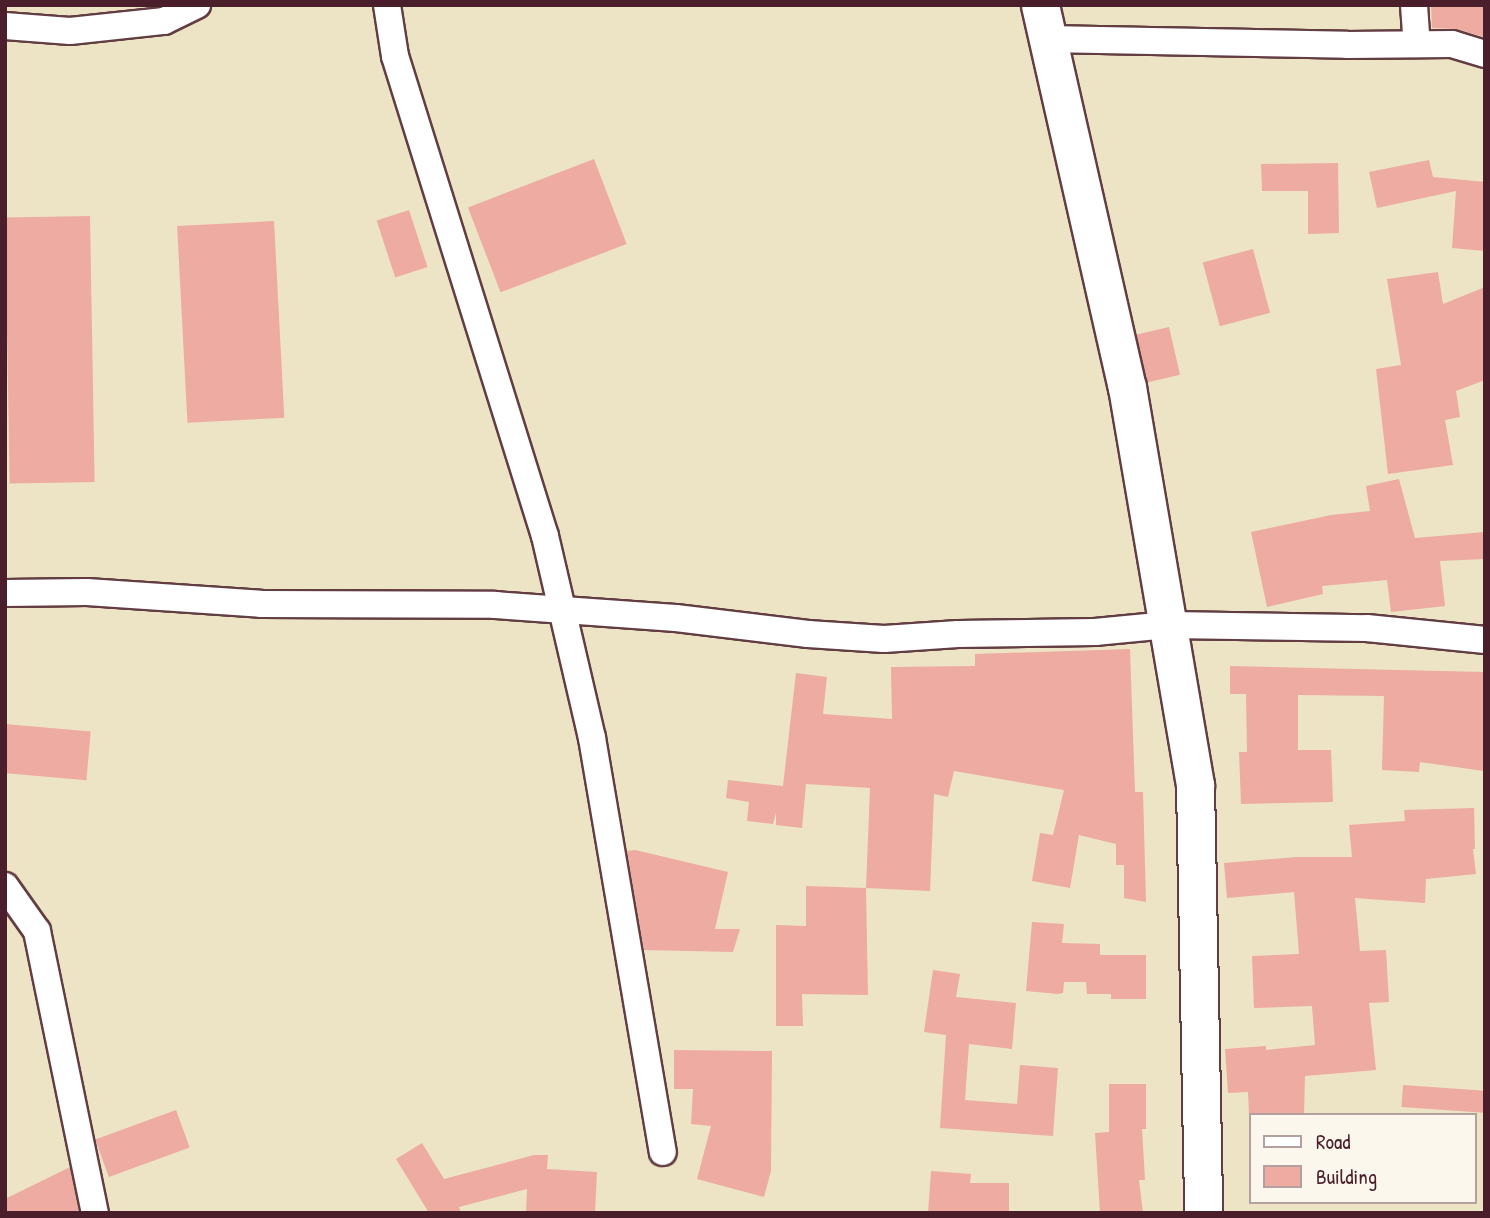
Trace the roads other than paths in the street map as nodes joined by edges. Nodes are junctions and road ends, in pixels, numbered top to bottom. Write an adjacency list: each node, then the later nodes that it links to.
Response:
1 (197, 5): 5 (street)
2 (387, 5): 9 (street)
3 (1414, 5): 6 (street)
4 (1044, 22): 6 (street); 10 (main road)
5 (5, 26)
6 (1417, 44): 7 (street)
7 (1485, 54)
8 (5, 593): 9 (street)
9 (562, 609): 10 (street); 13 (street)
10 (1168, 625): 11 (street); 15 (main road)
11 (1485, 640)
12 (5, 886): 14 (street)
13 (663, 1152)
14 (95, 1213)
15 (1203, 1213)

